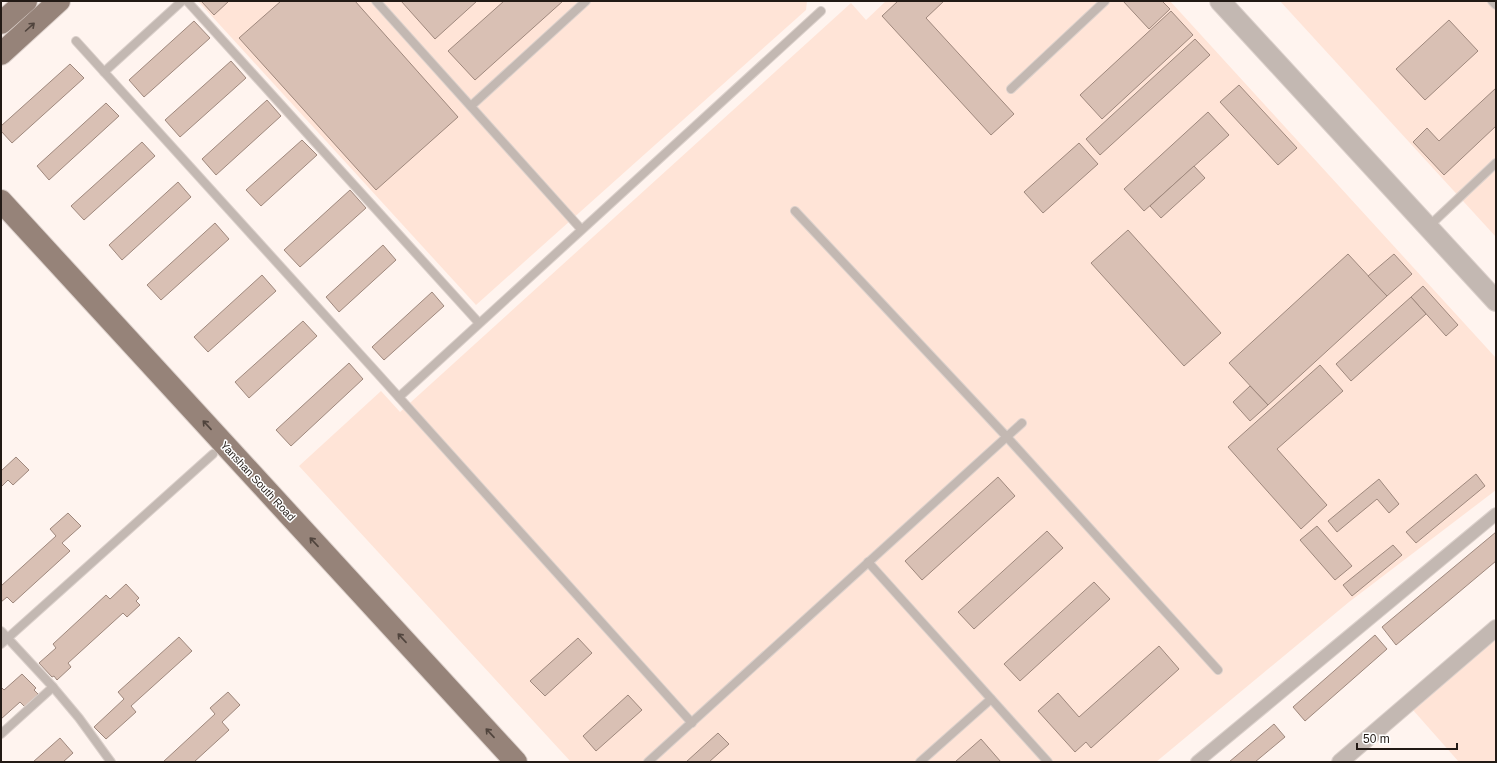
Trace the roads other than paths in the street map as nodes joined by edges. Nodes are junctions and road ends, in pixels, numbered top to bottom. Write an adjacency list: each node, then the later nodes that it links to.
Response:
1 (26, 1): 12 (main road)
2 (59, 1): 14 (main road, one-way to 2)
3 (182, 1): 15 (lane)
4 (187, 1): 25 (lane)
5 (376, 1): 17 (lane)
6 (586, 1): 17 (lane)
7 (1104, 1): 16 (lane)
8 (1220, 1): 22 (street)
9 (1492, 1): 10 (lane)
10 (1496, 5)
11 (821, 11): 23 (lane)
12 (1, 23)
13 (76, 41): 15 (lane)
14 (1, 54)
15 (104, 72): 26 (lane)
16 (1011, 89)
17 (471, 106): 23 (lane)
18 (1496, 163): 22 (lane)
19 (1, 201): 42 (main road, Yanshan South Road, one-way to 19)
20 (795, 211): 28 (lane)
21 (1, 223): 29 (main road, Yanshan South Road)
22 (1428, 227): 24 (street)
23 (582, 229): 25 (lane)
24 (1496, 302)
25 (479, 323): 26 (lane)
26 (399, 397): 38 (lane)
27 (1022, 423): 28 (lane)
28 (1006, 436): 31 (lane); 35 (lane)
29 (213, 454): 34 (lane); 41 (main road, Yanshan South Road)
30 (1496, 514): 46 (street)
31 (868, 562): 37 (lane); 38 (lane)
32 (1496, 628): 47 (street)
33 (1, 631): 34 (lane)
34 (4, 641): 36 (lane)
35 (1218, 670)
36 (53, 687): 39 (lane); 40 (lane)
37 (991, 699): 44 (lane); 45 (lane)
38 (692, 723): 43 (lane)
39 (1, 734)
40 (111, 762)
41 (496, 762)
42 (516, 762)
43 (648, 762)
44 (920, 762)
45 (1048, 762)
46 (1197, 762)
47 (1340, 762)

